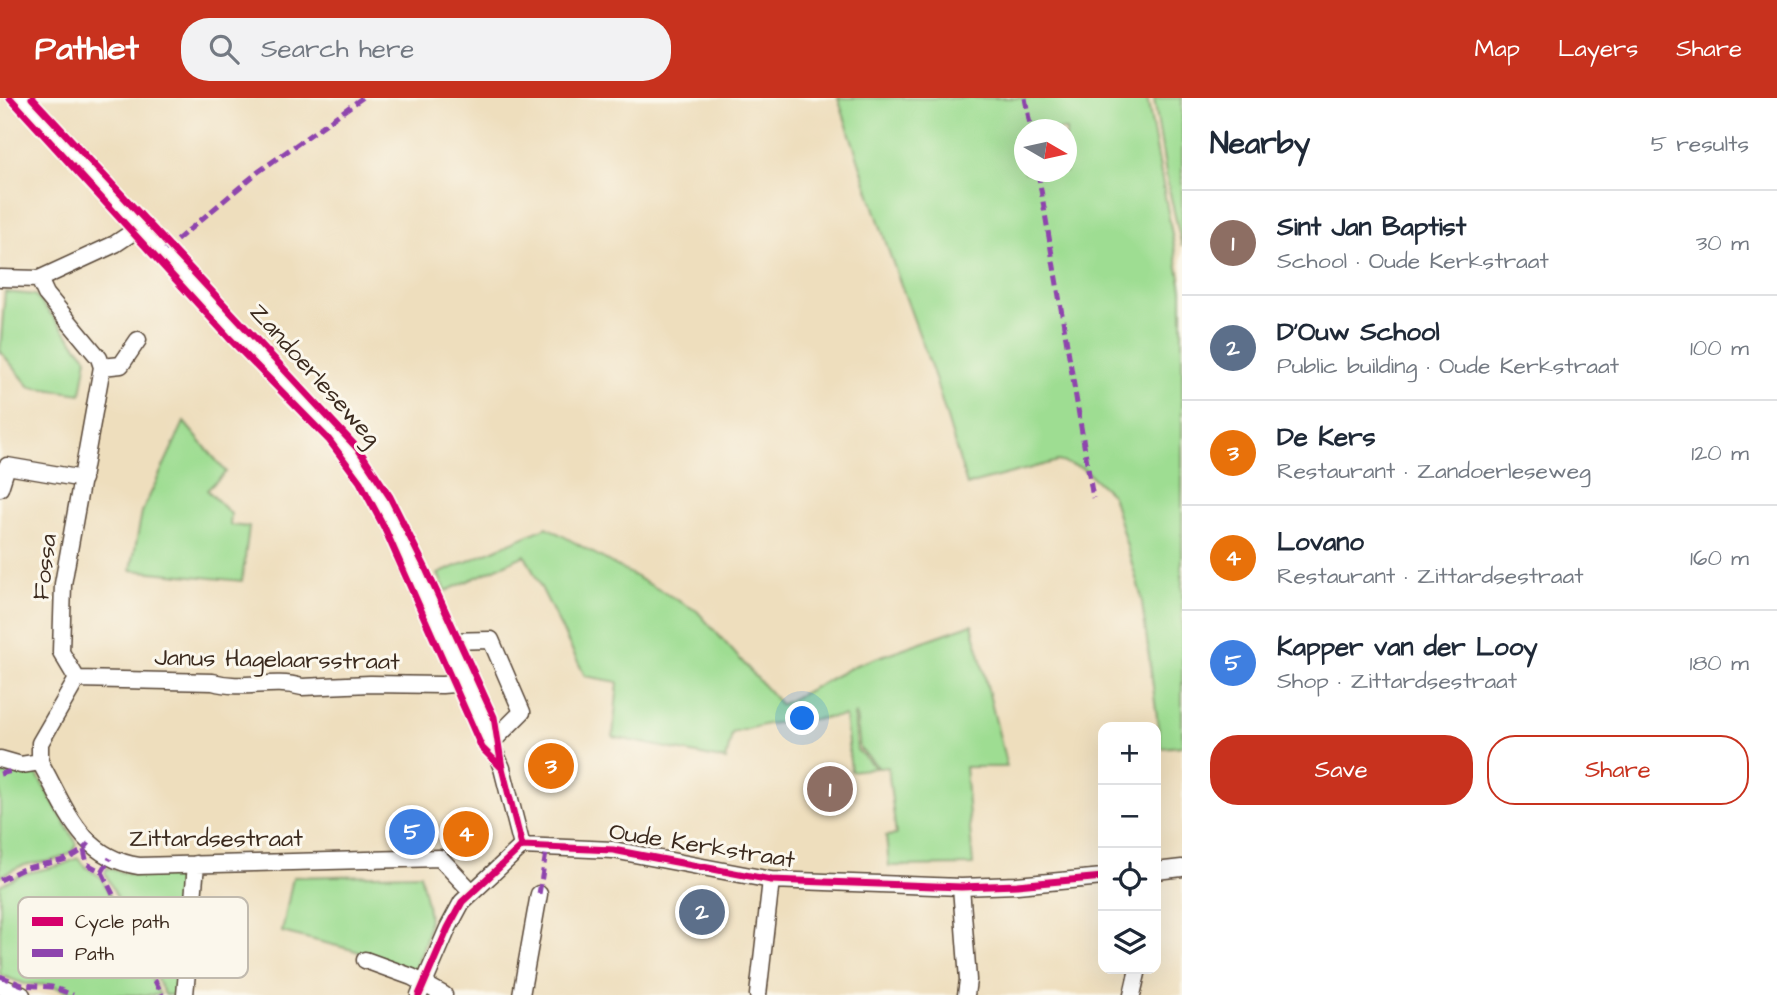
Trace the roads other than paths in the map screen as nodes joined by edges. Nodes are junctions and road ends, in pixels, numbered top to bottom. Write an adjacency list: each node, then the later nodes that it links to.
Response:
1 (22, 98): 2 (street, Zandoerleseweg)
2 (139, 228): 4 (street); 9 (street, Zandoerleseweg)
3 (0, 278): 4 (street)
4 (39, 279): 6 (street)
5 (138, 340): 6 (street)
6 (102, 367): 7 (street, Fossa)
7 (83, 479): 8 (street); 10 (street, Fossa)
8 (0, 488)
9 (445, 641): 11 (street, Zandoerleseweg); 12 (street)
10 (77, 679): 11 (street, Janus Hagelaarsstraat); 14 (street)
11 (464, 680): 12 (street, Zandoerleseweg)
12 (491, 743): 15 (street, Zandoerleseweg)
13 (0, 759): 14 (street)
14 (40, 762): 16 (street, Zittardsestraat)
15 (522, 846): 20 (street, Oude Kerkstraat); 22 (street)
16 (196, 864): 22 (street, Zittardsestraat); 24 (street)
17 (1182, 868): 18 (street)
18 (1161, 870)
19 (1098, 877): 21 (street, Oude Kerkstraat)
20 (771, 880): 21 (street, Oude Kerkstraat); 32 (street)
21 (961, 887): 33 (street)
22 (471, 891): 28 (street)
23 (539, 894): 31 (street)
24 (193, 897)
25 (365, 960): 28 (street)
26 (1137, 974): 34 (street)
27 (0, 986): 29 (street)
28 (422, 989): 30 (street)
29 (22, 995)
30 (444, 995)
31 (521, 995)
32 (758, 995)
33 (966, 995)
34 (1132, 995)

